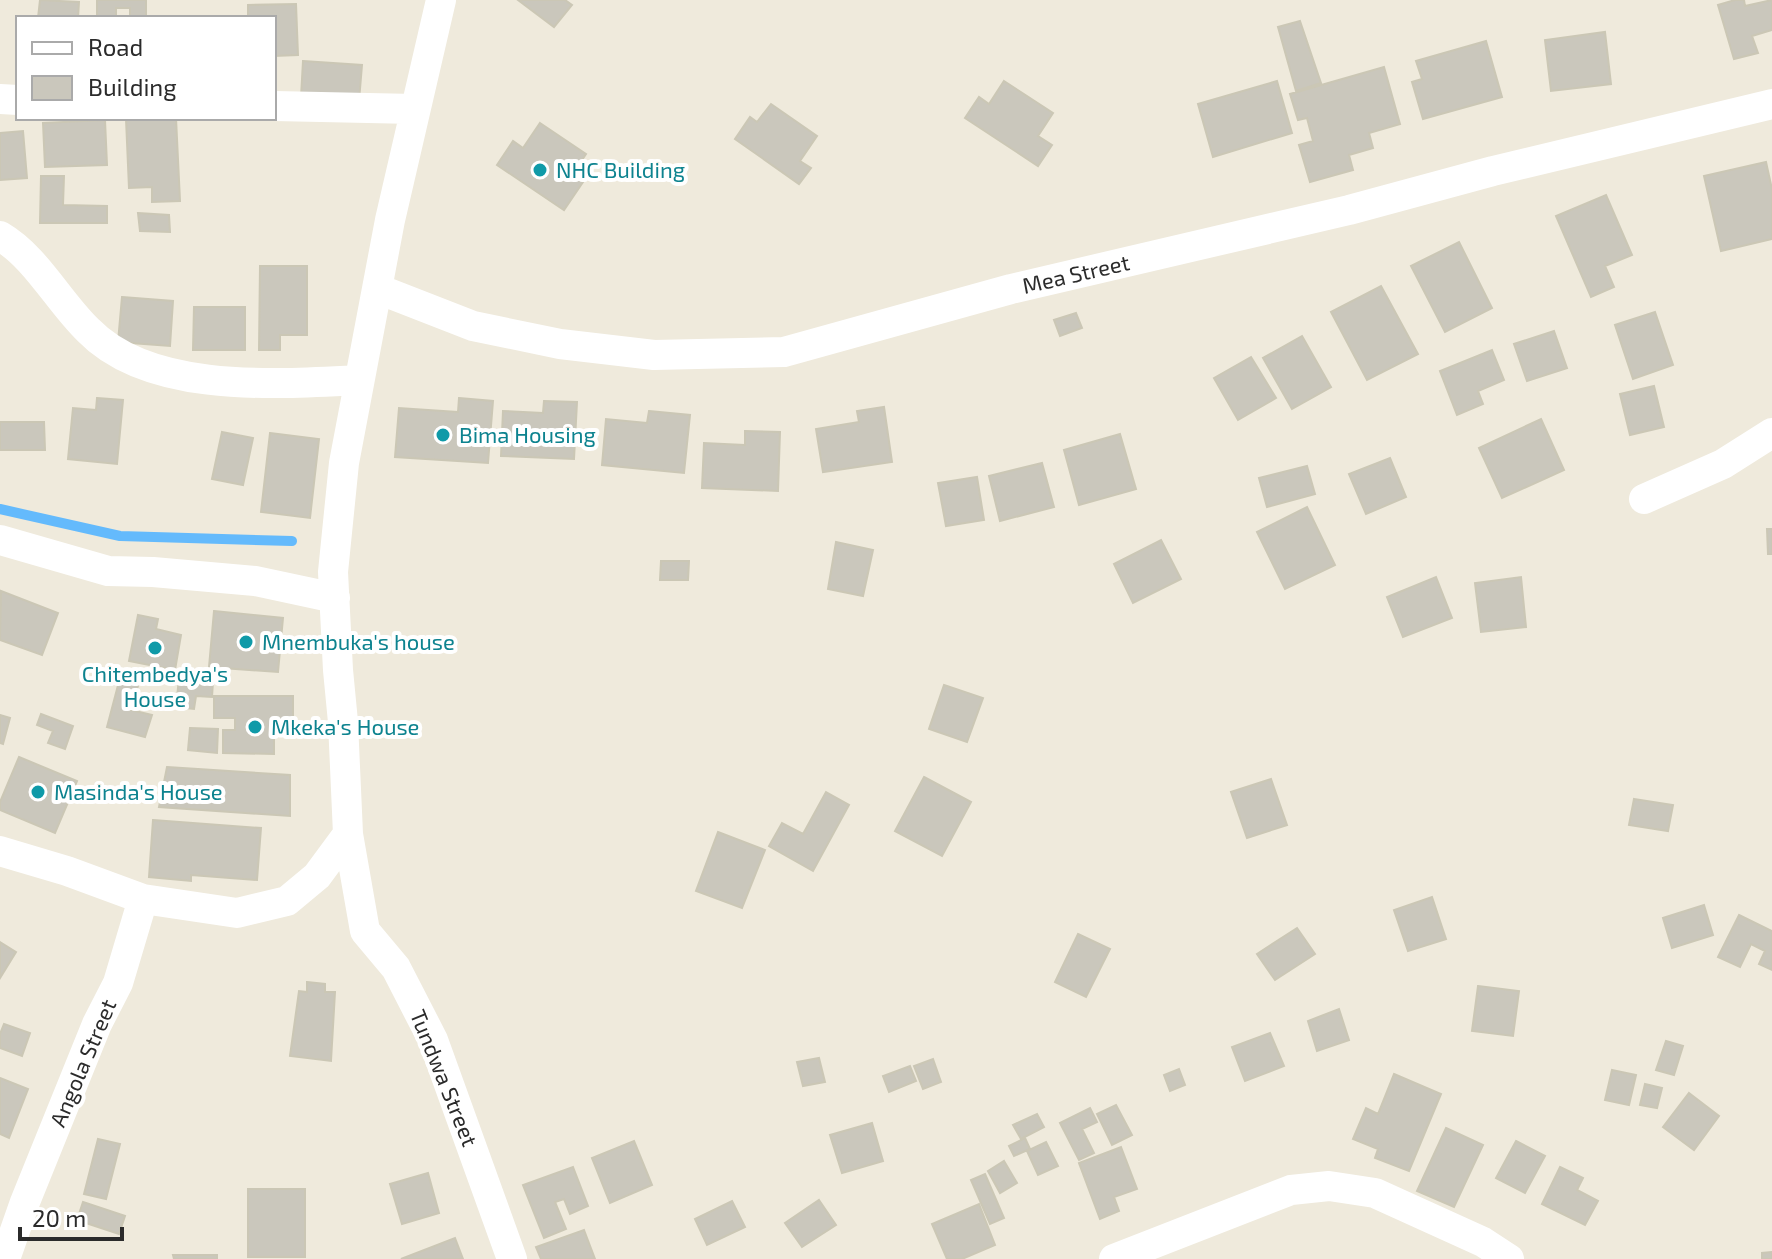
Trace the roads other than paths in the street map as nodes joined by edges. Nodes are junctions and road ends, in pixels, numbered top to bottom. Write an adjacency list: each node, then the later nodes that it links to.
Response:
1 (441, 0): 4 (street, Tundwa Street)
2 (1772, 104): 6 (street, Mea Street)
3 (276, 106): 4 (street)
4 (415, 109): 6 (street, Tundwa Street)
5 (0, 236): 7 (street)
6 (378, 289): 7 (street, Tundwa Street)
7 (359, 380): 11 (street, Tundwa Street)
8 (1772, 433): 9 (street)
9 (1644, 499)
10 (0, 540): 11 (street)
11 (334, 585): 12 (street, Tundwa Street)
12 (348, 834): 14 (street); 17 (street, Tundwa Street)
13 (0, 851): 14 (street)
14 (143, 899): 15 (street, Angola Street)
15 (12, 1199): 16 (street, Angola Street)
16 (5, 1259)
17 (512, 1259)
18 (1114, 1259): 19 (street)
19 (1509, 1259)

